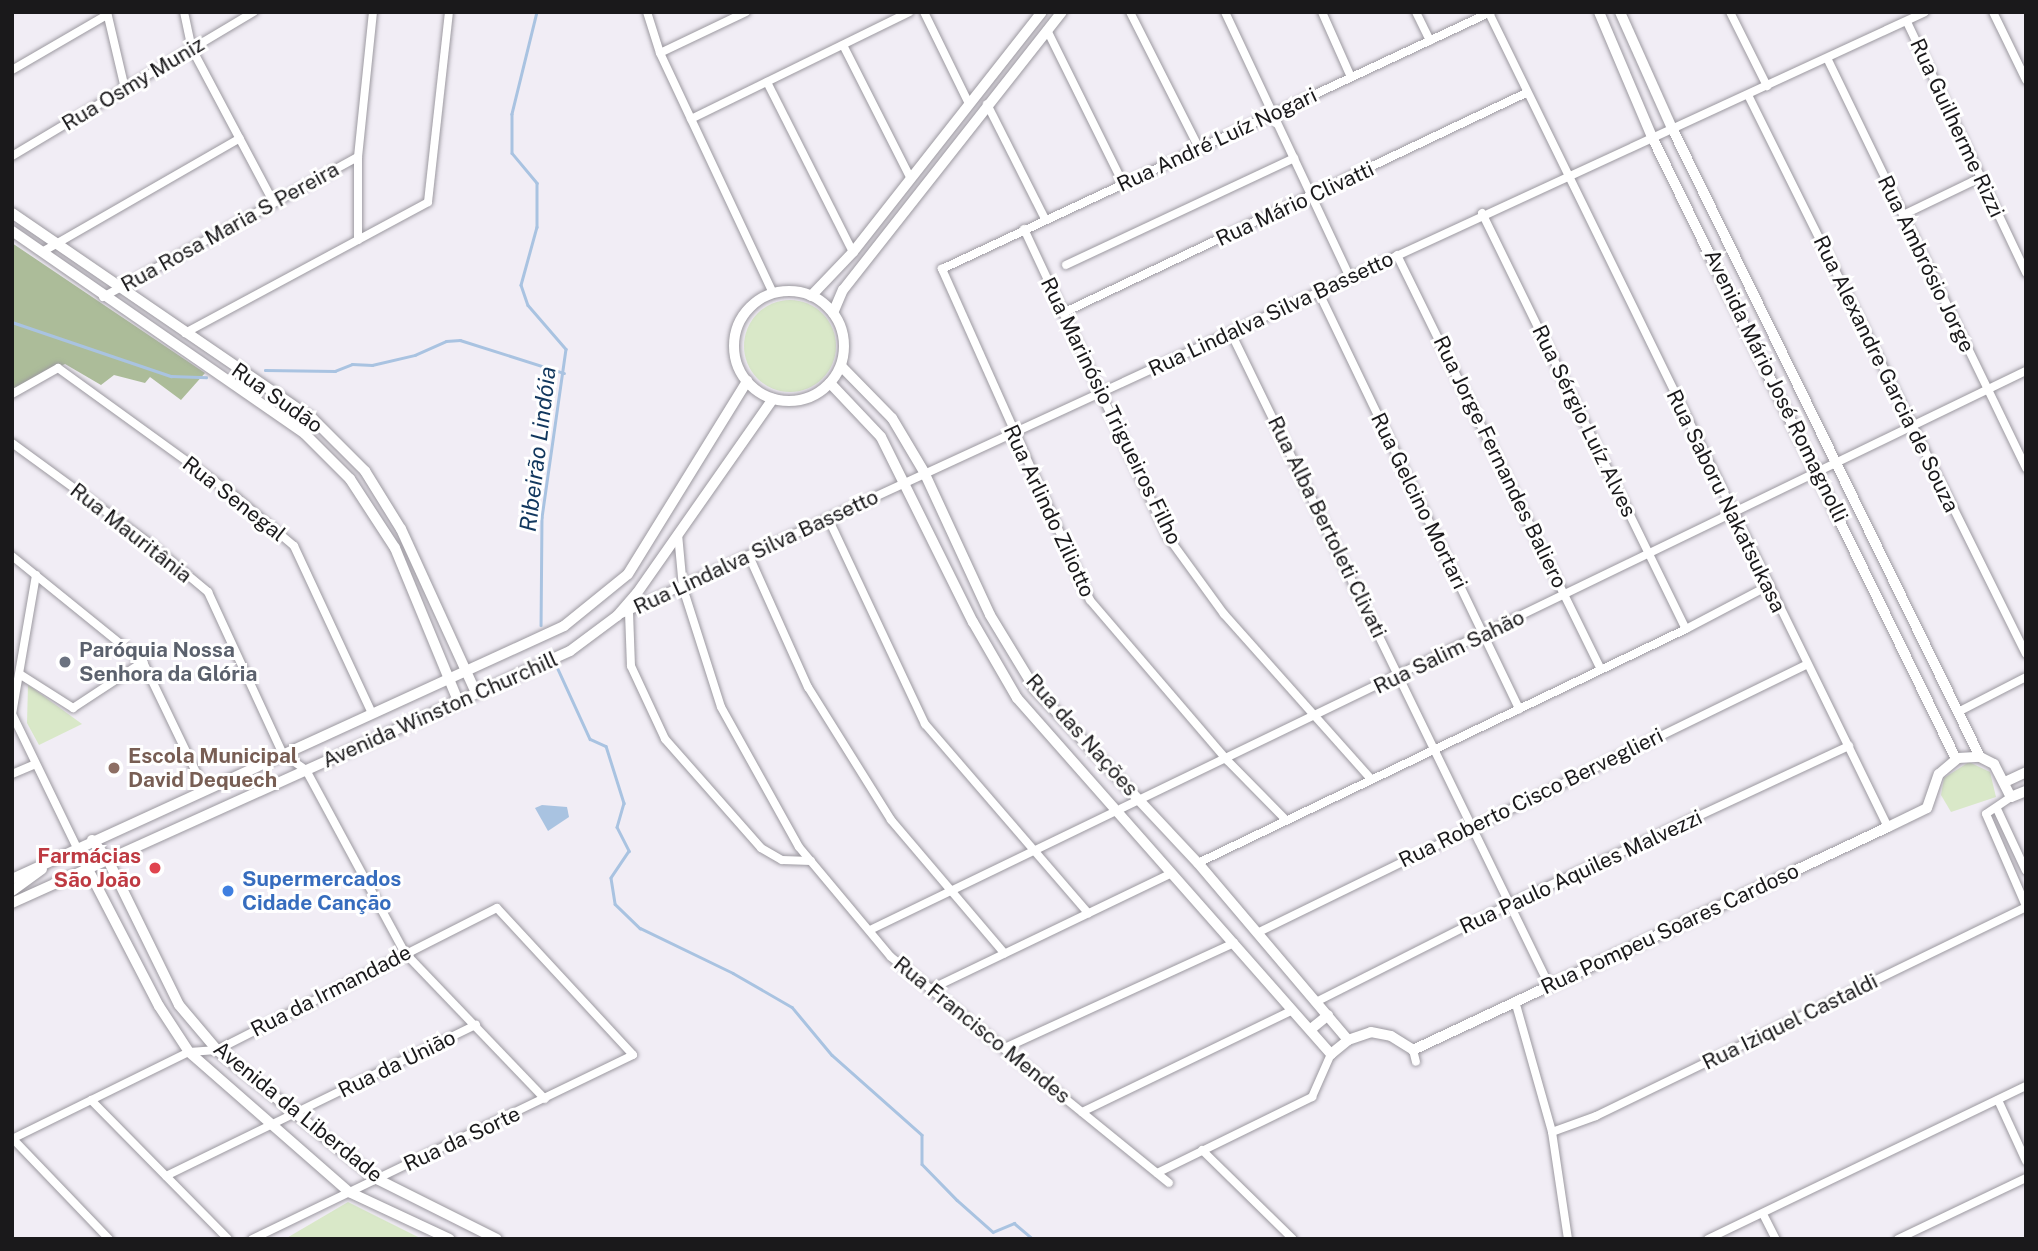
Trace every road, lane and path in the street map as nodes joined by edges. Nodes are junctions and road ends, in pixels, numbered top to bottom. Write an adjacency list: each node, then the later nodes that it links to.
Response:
1 (184, 12): 26 (street)
2 (373, 12): 46 (street)
3 (449, 12): 60 (street)
4 (647, 12): 27 (street)
5 (746, 12): 27 (street)
6 (909, 12): 25 (street)
7 (923, 12): 37 (street)
8 (1042, 12): 37 (main road)
9 (1062, 12): 23 (main road)
10 (1130, 12): 44 (street)
11 (1225, 12): 39 (street)
12 (1322, 12): 30 (street)
13 (1416, 12): 24 (street)
14 (1599, 12): 42 (street, Avenida Mário José Romagnolli)
15 (1620, 12): 41 (street, Avenida Mário José Romagnolli)
16 (1730, 12): 33 (street)
17 (1925, 12): 22 (street, Rua Lindalva Silva Bassetto)
18 (1993, 12): 31 (street)
19 (107, 13): 29 (street); 34 (street)
20 (252, 13): 26 (street, Rua Osmy Muniz)
21 (1490, 13): 24 (street, Rua André Luíz Nogari); 35 (street, Rua Saboru Nakatsukasa)
22 (1906, 22): 28 (street, Rua Lindalva Silva Bassetto); 50 (street, Rua Guilherme Rizzi)
23 (1046, 30): 38 (main road); 51 (street)
24 (1430, 41): 30 (street, Rua André Luíz Nogari)
25 (843, 45): 32 (street); 49 (street)
26 (192, 49): 34 (street, Rua Osmy Muniz); 43 (street)
27 (660, 53): 40 (street)
28 (1828, 60): 33 (street, Rua Lindalva Silva Bassetto); 56 (street, Rua Ambrósio Jorge)
29 (12, 70)
30 (1351, 77): 39 (street, Rua André Luíz Nogari)
31 (2026, 80)
32 (767, 82): 40 (street); 63 (street)
33 (1766, 86): 36 (street, Rua Lindalva Silva Bassetto)
34 (125, 89): 45 (street, Rua Osmy Muniz)
35 (1526, 93): 48 (street, Rua Saboru Nakatsukasa); 52 (street, Rua Mário Clivatti)
36 (1748, 95): 41 (street, Rua Lindalva Silva Bassetto); 88 (street, Rua Alexandre Garcia de Souza)
37 (969, 104): 49 (main road)
38 (987, 104): 57 (street); 74 (main road)
39 (1273, 114): 44 (street, Rua André Luíz Nogari); 47 (street)
40 (691, 119): 70 (street)
41 (1672, 128): 42 (street, Rua Lindalva Silva Bassetto); 91 (street, Avenida Mário José Romagnolli)
42 (1653, 137): 48 (street, Rua Lindalva Silva Bassetto); 93 (street, Avenida Mário José Romagnolli)
43 (240, 138): 53 (street); 61 (street)
44 (1199, 148): 51 (street, Rua André Luíz Nogari)
45 (12, 156)
46 (358, 158): 53 (street, Rua Rosa Maria S Pereira); 60 (street)
47 (1294, 158): 52 (street); 65 (street)
48 (1566, 175): 54 (street, Rua Lindalva Silva Bassetto); 96 (street, Rua Saboru Nakatsukasa)
49 (911, 178): 63 (main road)
50 (1980, 178): 56 (street); 67 (street, Rua Guilherme Rizzi)
51 (1123, 183): 57 (street, Rua André Luíz Nogari)
52 (1312, 196): 68 (street); 75 (street, Rua Mário Clivatti)
53 (274, 204): 69 (street, Rua Rosa Maria S Pereira)
54 (1482, 213): 64 (street, Rua Lindalva Silva Bassetto); 101 (street, Rua Sérgio Luíz Alves)
55 (12, 214): 61 (street, Rua Sudão)
56 (1903, 215): 82 (street, Rua Ambrósio Jorge)
57 (1045, 219): 58 (street, Rua André Luíz Nogari)
58 (1024, 229): 66 (street, Rua André Luíz Nogari); 75 (street, Rua Marinósio Trigueiros Filho)
59 (12, 231): 62 (street, Rua Sudão)
60 (358, 240): 76 (street)
61 (56, 245): 62 (street); 69 (street, Rua Sudão)
62 (42, 252): 73 (street, Rua Sudão)
63 (853, 252): 72 (main road)
64 (1397, 255): 68 (street, Rua Lindalva Silva Bassetto); 107 (street, Rua Jorge Fernandes Baliero)
65 (1066, 265)
66 (942, 269): 89 (street, Rua Arlindo Ziliotto)
67 (2026, 273)
68 (1350, 278): 71 (street, Rua Lindalva Silva Bassetto)
69 (119, 289): 73 (street, Rua Rosa Maria S Pereira); 76 (street, Rua Sudão)
70 (773, 293): 72 (main road); 80 (main road)
71 (1319, 293): 77 (street, Rua Lindalva Silva Bassetto); 111 (street, Rua Gelcino Mortari)
72 (811, 296): 74 (main road)
73 (103, 297): 87 (street, Rua Sudão)
74 (833, 313): 78 (main road)
75 (1063, 313): 84 (street, Rua Marinósio Trigueiros Filho)
76 (185, 333): 85 (street, Rua Sudão)
77 (1232, 335): 84 (street, Rua Lindalva Silva Bassetto); 117 (street, Rua Alba Bertoleti Clivati)
78 (841, 366): 81 (main road); 94 (street, Rua das Nações)
79 (2026, 371): 82 (street, Rua Salim Sahão)
80 (747, 381): 86 (main road); 115 (main road, Avenida Winston Churchill)
81 (830, 383): 86 (main road); 95 (street, Rua das Nações)
82 (1986, 390): 88 (street, Rua Salim Sahão); 92 (street, Rua Ambrósio Jorge)
83 (12, 394): 125 (street, Rua Senegal)
84 (1100, 394): 89 (street, Rua Lindalva Silva Bassetto); 127 (street, Rua Marinósio Trigueiros Filho)
85 (278, 396): 87 (street); 97 (street, Rua Sudão)
86 (773, 398): 100 (main road, Avenida Winston Churchill)
87 (265, 406): 99 (street, Rua Sudão)
88 (1911, 425): 91 (street, Rua Salim Sahão); 112 (street, Rua Alexandre Garcia de Souza)
89 (1013, 435): 94 (street, Rua Lindalva Silva Bassetto); 133 (street, Rua Arlindo Ziliotto)
90 (12, 443): 130 (street, Rua Mauritânia)
91 (1835, 462): 93 (street, Rua Salim Sahão); 124 (street, Avenida Mário José Romagnolli)
92 (2026, 468)
93 (1818, 470): 96 (street, Rua Salim Sahão); 132 (street, Avenida Mário José Romagnolli)
94 (924, 472): 95 (street, Rua Lindalva Silva Bassetto); 143 (street, Rua das Nações)
95 (906, 481): 98 (street, Rua Lindalva Silva Bassetto); 145 (street, Rua das Nações)
96 (1733, 513): 101 (street, Rua Salim Sahão); 105 (street, Rua Saboru Nakatsukasa)
97 (394, 517): 99 (street); 115 (street, Rua Sudão)
98 (828, 518): 103 (street, Rua Lindalva Silva Bassetto); 151 (street)
99 (381, 524): 119 (street, Rua Sudão)
100 (678, 534): 106 (street, Rua Francisco Mendes); 109 (main road, Avenida Winston Churchill)
101 (1650, 555): 107 (street, Rua Salim Sahão); 110 (street, Rua Sérgio Luíz Alves)
102 (12, 556): 104 (street)
103 (749, 556): 106 (street, Rua Lindalva Silva Bassetto); 160 (street)
104 (36, 575): 113 (street); 120 (street)
105 (1768, 586): 110 (street); 114 (street, Rua Saboru Nakatsukasa)
106 (683, 588): 108 (street, Rua Lindalva Silva Bassetto); 153 (street, Rua Francisco Mendes)
107 (1566, 596): 111 (street, Rua Salim Sahão); 116 (street, Rua Jorge Fernandes Baliero)
108 (629, 612): 109 (street, Rua Lindalva Silva Bassetto); 153 (street)
109 (617, 616): 121 (main road, Avenida Winston Churchill)
110 (1686, 629): 116 (street)
111 (1483, 636): 117 (street, Rua Salim Sahão); 123 (street, Rua Gelcino Mortari)
112 (2026, 654)
113 (143, 662): 120 (street); 140 (street)
114 (1806, 665): 128 (street, Rua Saboru Nakatsukasa); 147 (street, Rua Roberto Cisco Berveglieri)
115 (467, 670): 119 (main road, Avenida Winston Churchill); 121 (street, Rua Sudão)
116 (1601, 670): 123 (street)
117 (1400, 676): 127 (street, Rua Salim Sahão); 129 (street, Rua Alba Bertoleti Clivati)
118 (2026, 677): 124 (street)
119 (449, 678): 122 (street, Rua Sudão); 125 (main road, Avenida Winston Churchill)
120 (18, 679): 126 (street)
121 (476, 693): 122 (main road, Avenida Winston Churchill)
122 (458, 701): 135 (main road, Avenida Winston Churchill)
123 (1519, 709): 129 (street)
124 (1958, 712): 131 (street, Avenida Mário José Romagnolli)
125 (372, 713): 130 (main road, Avenida Winston Churchill)
126 (12, 714): 134 (street)
127 (1318, 716): 133 (street, Rua Salim Sahão); 138 (street, Rua Marinósio Trigueiros Filho)
128 (1849, 746): 148 (street, Rua Saboru Nakatsukasa); 162 (street, Rua Paulo Aquiles Malvezzi)
129 (1436, 749): 138 (street); 147 (street, Rua Alba Bertoleti Clivati)
130 (282, 754): 135 (street); 140 (main road, Avenida Winston Churchill)
131 (1980, 757): 132 (street); 139 (street, Avenida Mário José Romagnolli)
132 (1956, 759): 148 (street, Rua Pompeu Soares Cardoso)
133 (1227, 760): 143 (street, Rua Salim Sahão); 146 (street, Rua Arlindo Ziliotto)
134 (35, 764): 137 (street); 150 (street)
135 (306, 770): 152 (main road, Avenida Winston Churchill); 168 (street)
136 (2026, 772): 139 (street)
137 (12, 774)
138 (1371, 779): 146 (street)
139 (2005, 782): 142 (street)
140 (204, 789): 149 (main road, Avenida Winston Churchill)
141 (2026, 791): 142 (street)
142 (2011, 797): 144 (street)
143 (1140, 799): 145 (street, Rua Salim Sahão); 154 (street, Rua das Nações)
144 (1997, 809): 157 (street); 163 (street)
145 (1117, 811): 151 (street, Rua Salim Sahão); 158 (street, Rua das Nações)
146 (1284, 818): 154 (street)
147 (1473, 824): 162 (street, Rua Alba Bertoleti Clivati); 166 (street, Rua Roberto Cisco Berveglieri)
148 (1888, 827): 170 (street, Rua Pompeu Soares Cardoso)
149 (92, 841): 150 (main road, Avenida Winston Churchill); 152 (street, Avenida da Liberdade)
150 (77, 848): 155 (main road, Avenida Winston Churchill); 156 (street, Avenida da Liberdade)
151 (1035, 850): 160 (street, Rua Salim Sahão); 164 (street)
152 (108, 860): 156 (main road, Avenida Winston Churchill); 180 (street, Avenida da Liberdade)
153 (811, 861): 165 (street, Rua Francisco Mendes)
154 (1198, 863): 166 (street, Rua das Nações)
155 (46, 864): 159 (main road, Avenida Winston Churchill); 161 (main road)
156 (88, 870): 161 (main road, Avenida Winston Churchill); 182 (street, Avenida da Liberdade)
157 (2026, 871)
158 (1172, 873): 164 (street); 167 (street, Rua das Nações)
159 (12, 879)
160 (952, 890): 165 (street, Rua Salim Sahão); 169 (street)
161 (13, 899)
162 (1512, 902): 170 (street, Rua Alba Bertoleti Clivati); 173 (street, Rua Paulo Aquiles Malvezzi)
163 (2026, 907): 193 (street, Rua Iziquel Castaldi)
164 (1088, 912): 169 (street)
165 (870, 930): 171 (street, Rua Francisco Mendes)
166 (1257, 933): 173 (street, Rua das Nações)
167 (1234, 943): 174 (street, Rua das Nações); 179 (street)
168 (405, 953): 176 (street); 180 (street, Rua da Irmandade); 184 (street, Rua da Irmandade)
169 (1004, 953): 171 (street)
170 (1549, 985): 172 (street, Rua Pompeu Soares Cardoso)
171 (933, 988): 179 (street, Rua Francisco Mendes)
172 (1515, 1001): 181 (street, Rua Pompeu Soares Cardoso); 193 (street)
173 (1316, 1002): 175 (street, Rua das Nações)
174 (1293, 1010): 177 (street, Rua das Nações); 190 (street)
175 (1328, 1016): 177 (street); 178 (street, Rua das Nações)
176 (476, 1025): 187 (street); 191 (street, Rua da União)
177 (1311, 1029): 183 (street, Rua das Nações)
178 (1348, 1040): 181 (street); 183 (street)
179 (1007, 1047): 190 (street, Rua Francisco Mendes)
180 (217, 1050): 182 (street, Rua da Irmandade); 191 (street, Avenida da Liberdade)
181 (1413, 1050): 185 (street)
182 (189, 1052): 188 (street, Rua da Irmandade); 192 (street, Avenida da Liberdade)
183 (1331, 1054): 195 (street)
184 (632, 1055): 187 (street, Rua da Sorte)
185 (1416, 1062)
186 (2026, 1086): 189 (street)
187 (545, 1099): 200 (street, Rua da Sorte)
188 (91, 1100): 194 (street, Rua da Irmandade); 198 (street)
189 (1998, 1100): 196 (street); 203 (street)
190 (1082, 1112): 197 (street, Rua Francisco Mendes)
191 (296, 1114): 192 (street, Rua da União); 200 (street, Avenida da Liberdade)
192 (269, 1126): 198 (street, Rua da União); 202 (street, Avenida da Liberdade)
193 (1552, 1132): 210 (street)
194 (13, 1139): 204 (street)
195 (1202, 1150): 197 (street); 209 (street)
196 (2026, 1161)
197 (1157, 1172): 201 (street, Rua Francisco Mendes)
198 (166, 1176): 205 (street)
199 (2026, 1178): 213 (street)
200 (377, 1179): 202 (street, Rua da Sorte); 208 (street, Avenida da Liberdade)
201 (1169, 1183)
202 (349, 1192): 206 (street, Rua da Sorte); 207 (street, Avenida da Liberdade)
203 (1763, 1214): 211 (street); 212 (street)
204 (109, 1239)
205 (228, 1239)
206 (252, 1239)
207 (450, 1239)
208 (497, 1239)
209 (1293, 1239)
210 (1568, 1239)
211 (1708, 1239)
212 (1776, 1239)
213 (1898, 1239)

